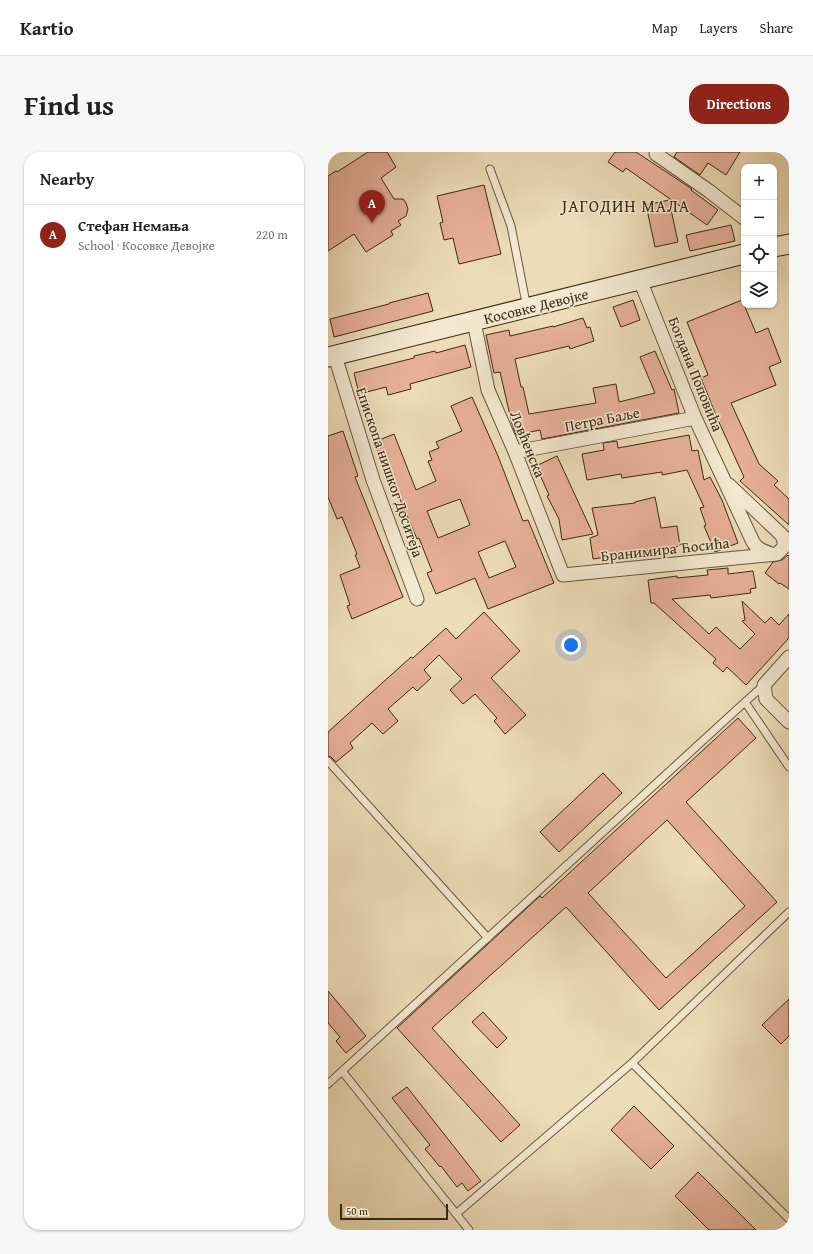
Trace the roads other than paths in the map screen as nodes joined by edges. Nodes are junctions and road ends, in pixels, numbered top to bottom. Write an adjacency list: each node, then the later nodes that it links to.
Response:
1 (656, 154): 3 (street)
2 (490, 169): 6 (lane)
3 (741, 216)
4 (741, 255): 5 (street, Косовке Девојке)
5 (640, 280): 6 (street, Косовке Девојке); 9 (street, Богдана Поповића)
6 (527, 308): 7 (street, Косовке Девојке)
7 (474, 322): 8 (street, Косовке Девојке); 10 (street, Ловћенска)
8 (331, 356): 15 (street, Епископа нишког Доситеја)
9 (695, 418): 10 (street, Петра Баље); 11 (street, Богдана Поповића)
10 (514, 452): 14 (street, Ловћенска)
11 (724, 480): 12 (street, Богдана Поповића); 13 (street, Богдана Поповића)
12 (785, 538): 13 (street, Богдана Поповића)
13 (771, 554): 14 (street, Бранимира Ћосића)
14 (563, 575)
15 (418, 599)
16 (789, 657): 17 (street)
17 (764, 685): 18 (lane); 19 (street)
18 (745, 702): 21 (lane); 23 (lane)
19 (789, 722)
20 (328, 761): 23 (lane)
21 (789, 767)
22 (789, 912): 24 (lane)
23 (488, 938): 25 (lane)
24 (632, 1063): 27 (lane); 28 (lane)
25 (342, 1071): 26 (lane); 27 (lane)
26 (328, 1084)
27 (456, 1214): 29 (lane)
28 (789, 1219)
29 (470, 1230)

